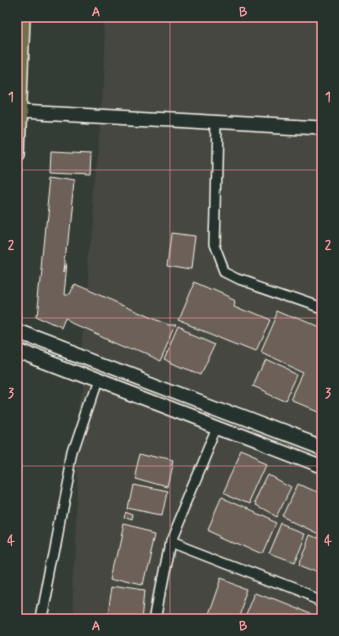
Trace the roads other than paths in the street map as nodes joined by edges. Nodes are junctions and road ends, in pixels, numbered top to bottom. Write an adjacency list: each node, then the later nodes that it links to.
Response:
1 (22, 17): 2 (main road)
2 (19, 112): 3 (street); 5 (main road)
3 (217, 123): 4 (street); 6 (street)
4 (322, 128)
5 (17, 155)
6 (322, 308)
7 (17, 332): 11 (street)
8 (17, 350): 9 (street)
9 (97, 381): 10 (street); 15 (street)
10 (218, 427): 12 (street); 13 (street)
11 (322, 448)
12 (322, 467)
13 (170, 542): 14 (street); 16 (street)
14 (322, 601)
15 (41, 619)
16 (155, 619)

